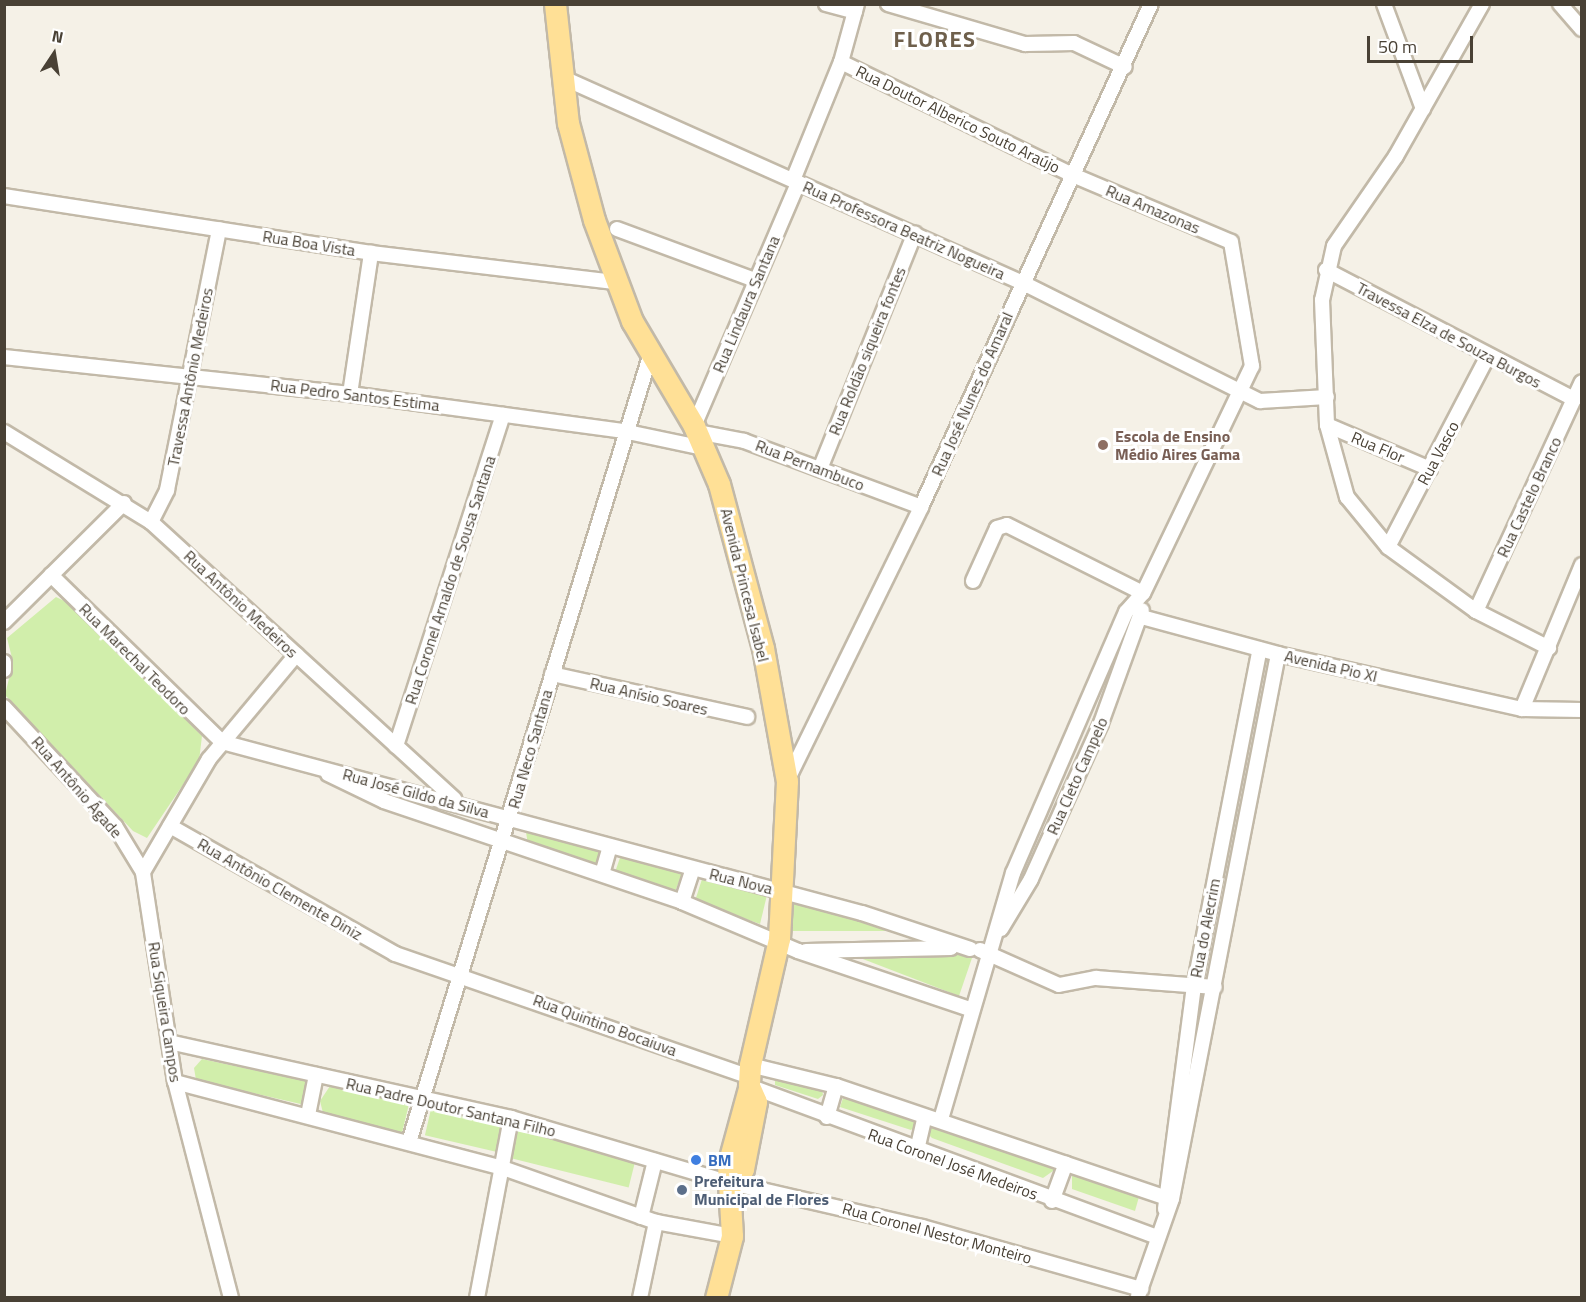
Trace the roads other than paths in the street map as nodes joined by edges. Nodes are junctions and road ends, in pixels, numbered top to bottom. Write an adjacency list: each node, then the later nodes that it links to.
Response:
1 (555, 4): 12 (main road, Avenida Princesa Isabel)
2 (826, 4): 8 (street)
3 (888, 4): 11 (street)
4 (1151, 4): 11 (street, Rua José Nunes do Amaral)
5 (1384, 4): 13 (street)
6 (1482, 4): 13 (street)
7 (1560, 4): 9 (street)
8 (856, 8): 10 (street, Rua Lindaura Santana)
9 (1581, 29)
10 (841, 62): 14 (street, Rua Doutor Alberico Souto Araújo); 15 (street, Rua Lindaura Santana)
11 (1125, 67): 14 (street, Rua José Nunes do Amaral)
12 (561, 77): 15 (street, Rua Professora Beatriz Nogueira); 24 (main road, Avenida Princesa Isabel)
13 (1423, 109): 22 (street)
14 (1075, 176): 20 (street, Rua Amazonas); 25 (street, Rua José Nunes do Amaral)
15 (795, 181): 19 (street, Rua Professora Beatriz Nogueira); 23 (street, Rua Lindaura Santana)
16 (4, 196): 17 (street, Rua Boa Vista)
17 (219, 228): 21 (street, Rua Boa Vista); 29 (street, Travessa Antônio Medeiros)
18 (617, 229): 23 (street)
19 (915, 233): 25 (street, Rua Professora Beatriz Nogueira); 40 (street, Rua Roldão siqueira fontes)
20 (1231, 242): 31 (street, Rua Cleto Campelo)
21 (371, 253): 24 (street, Rua Boa Vista); 32 (street)
22 (1326, 270): 28 (street, Travessa Elza de Souza Burgos); 33 (street)
23 (755, 280): 39 (street, Rua Lindaura Santana)
24 (614, 282): 26 (main road, Avenida Princesa Isabel)
25 (1023, 283): 31 (street, Rua Professora Beatriz Nogueira); 43 (street, Rua José Nunes do Amaral)
26 (650, 356): 37 (street, Rua Neco Santana); 39 (main road, Avenida Princesa Isabel)
27 (4, 357): 29 (street, Rua Pedro Santos Estima)
28 (1487, 358): 34 (street, Travessa Elza de Souza Burgos); 41 (street, Rua Vasco)
29 (193, 375): 32 (street, Rua Pedro Santos Estima); 44 (street, Travessa Antônio Medeiros)
30 (1581, 382): 34 (street, Rua Castelo Branco)
31 (1242, 390): 33 (street, Rua Professora Beatriz Nogueira); 49 (street, Rua Cleto Campelo)
32 (350, 394): 35 (street, Rua Pedro Santos Estima)
33 (1327, 397): 36 (street)
34 (1574, 399): 50 (street, Rua Castelo Branco)
35 (503, 415): 37 (street, Rua Pedro Santos Estima); 65 (street, Rua Coronel Arnaldo de Sousa Santana)
36 (1327, 425): 41 (street, Rua Flor); 45 (street)
37 (623, 431): 39 (street, Rua Pedro Santos Estima); 59 (street, Rua Neco Santana)
38 (4, 432): 42 (street, Rua Antônio Medeiros)
39 (698, 435): 40 (street, Rua Pernambuco); 67 (main road, Avenida Princesa Isabel)
40 (820, 469): 43 (street, Rua Pernambuco)
41 (1430, 469): 45 (street, Rua Vasco)
42 (124, 503): 44 (street, Rua Antônio Medeiros); 47 (street)
43 (921, 507): 67 (street, Rua José Nunes do Amaral)
44 (151, 522): 56 (street, Rua Antônio Medeiros)
45 (1388, 547): 50 (street)
46 (1581, 566): 53 (street)
47 (51, 574): 51 (street); 64 (street, Rua Marechal Teodoro)
48 (973, 581): 49 (street)
49 (1143, 593): 52 (street, Rua Cleto Campelo); 87 (street, Rua Cleto Campelo)
50 (1476, 611): 53 (street)
51 (8, 613)
52 (1142, 617): 54 (street, Avenida Pio XI); 87 (street, Rua Cleto Campelo)
53 (1549, 648): 61 (street)
54 (1260, 649): 55 (street, Avenida Pio XI); 70 (street, Rua do Alecrim)
55 (1278, 654): 61 (street, Avenida Pio XI); 71 (street, Rua do Alecrim)
56 (296, 655): 64 (street); 65 (street, Rua Antônio Medeiros)
57 (4, 662): 58 (street)
58 (4, 670)
59 (552, 674): 63 (street, Rua Anísio Soares); 75 (street, Rua Neco Santana)
60 (4, 707): 80 (street, Rua Antônio Ágade)
61 (1522, 709): 62 (street, Avenida Pio XI)
62 (1581, 710)
63 (747, 717)
64 (222, 742): 66 (street, Rua José Gildo da Silva); 76 (street)
65 (396, 746): 73 (street, Rua Antônio Medeiros)
66 (321, 770): 68 (street, Rua José Gildo da Silva); 72 (street, Rua José Gildo da Silva)
67 (787, 781): 82 (main road, Avenida Princesa Isabel)
68 (389, 783): 69 (street, Rua José Gildo da Silva); 72 (street)
69 (426, 794): 73 (street, Rua José Gildo da Silva); 74 (street)
70 (1231, 796): 71 (street); 89 (street, Rua do Alecrim)
71 (1251, 797): 90 (street, Rua do Alecrim)
72 (384, 801): 74 (street, Rua José Gildo da Silva)
73 (458, 803): 75 (street, Rua José Gildo da Silva)
74 (421, 812): 77 (street, Rua José Gildo da Silva)
75 (510, 819): 77 (street, Rua Neco Santana); 78 (street, Rua Nova)
76 (170, 826): 80 (street); 88 (street, Rua Antônio Clemente Diniz)
77 (503, 839): 81 (street); 88 (street, Rua Neco Santana)
78 (610, 846): 79 (street, Rua Nova); 81 (street)
79 (693, 869): 82 (street, Rua Nova); 83 (street)
80 (143, 872): 92 (street, Rua Siqueira Campos)
81 (602, 874): 83 (street)
82 (785, 892): 84 (main road, Avenida Princesa Isabel); 85 (street, Rua Nova)
83 (681, 902): 84 (street)
84 (779, 939): 86 (street); 94 (main road, Avenida Princesa Isabel)
85 (970, 949): 86 (street, Rua Nova); 87 (street, Rua Nova)
86 (798, 951): 91 (street)
87 (988, 951): 89 (street, Rua Nova); 91 (street, Rua Cleto Campelo)
88 (459, 973): 94 (street, Rua Quintino Bocaiuva); 97 (street, Rua Neco Santana)
89 (1194, 987): 90 (street, Rua Nova); 110 (street, Rua do Alecrim)
90 (1215, 987): 110 (street, Rua do Alecrim)
91 (972, 1010): 102 (street, Rua Cleto Campelo)
92 (169, 1042): 93 (street, Rua Padre Doutor Santana Filho); 95 (street, Rua Siqueira Campos)
93 (316, 1076): 97 (street, Rua Padre Doutor Santana Filho); 98 (street)
94 (750, 1076): 96 (street, Rua Coronel José Medeiros); 99 (street, Rua Coronel José Medeiros); 108 (main road, Avenida Princesa Isabel)
95 (175, 1082): 98 (street); 116 (street, Rua Siqueira Campos)
96 (836, 1086): 99 (street); 101 (street, Rua Coronel José Medeiros)
97 (419, 1098): 100 (street, Rua Padre Doutor Santana Filho); 103 (street, Rua Neco Santana)
98 (308, 1115): 103 (street)
99 (827, 1117): 104 (street, Rua Coronel José Medeiros)
100 (511, 1118): 105 (street, Rua Padre Doutor Santana Filho); 107 (street)
101 (924, 1119): 102 (street, Rua Coronel José Medeiros); 104 (street)
102 (941, 1120): 106 (street, Rua Coronel José Medeiros)
103 (409, 1142): 107 (street)
104 (916, 1150): 109 (street, Rua Coronel José Medeiros)
105 (655, 1161): 108 (street, Rua Padre Doutor Santana Filho); 111 (street)
106 (1066, 1163): 109 (street); 110 (street, Rua Coronel José Medeiros)
107 (500, 1167): 111 (street); 117 (street)
108 (731, 1183): 113 (main road, Avenida Princesa Isabel); 115 (street, Rua Coronel Nestor Monteiro)
109 (1052, 1201): 114 (street, Rua Coronel José Medeiros)
110 (1164, 1203): 114 (street, Rua do Alecrim)
111 (641, 1217): 112 (street)
112 (656, 1222): 113 (street); 118 (street)
113 (732, 1236): 119 (main road, Avenida Princesa Isabel)
114 (1158, 1237): 115 (street, Rua do Alecrim)
115 (1139, 1293)
116 (231, 1298)
117 (477, 1298)
118 (640, 1298)
119 (716, 1298)

